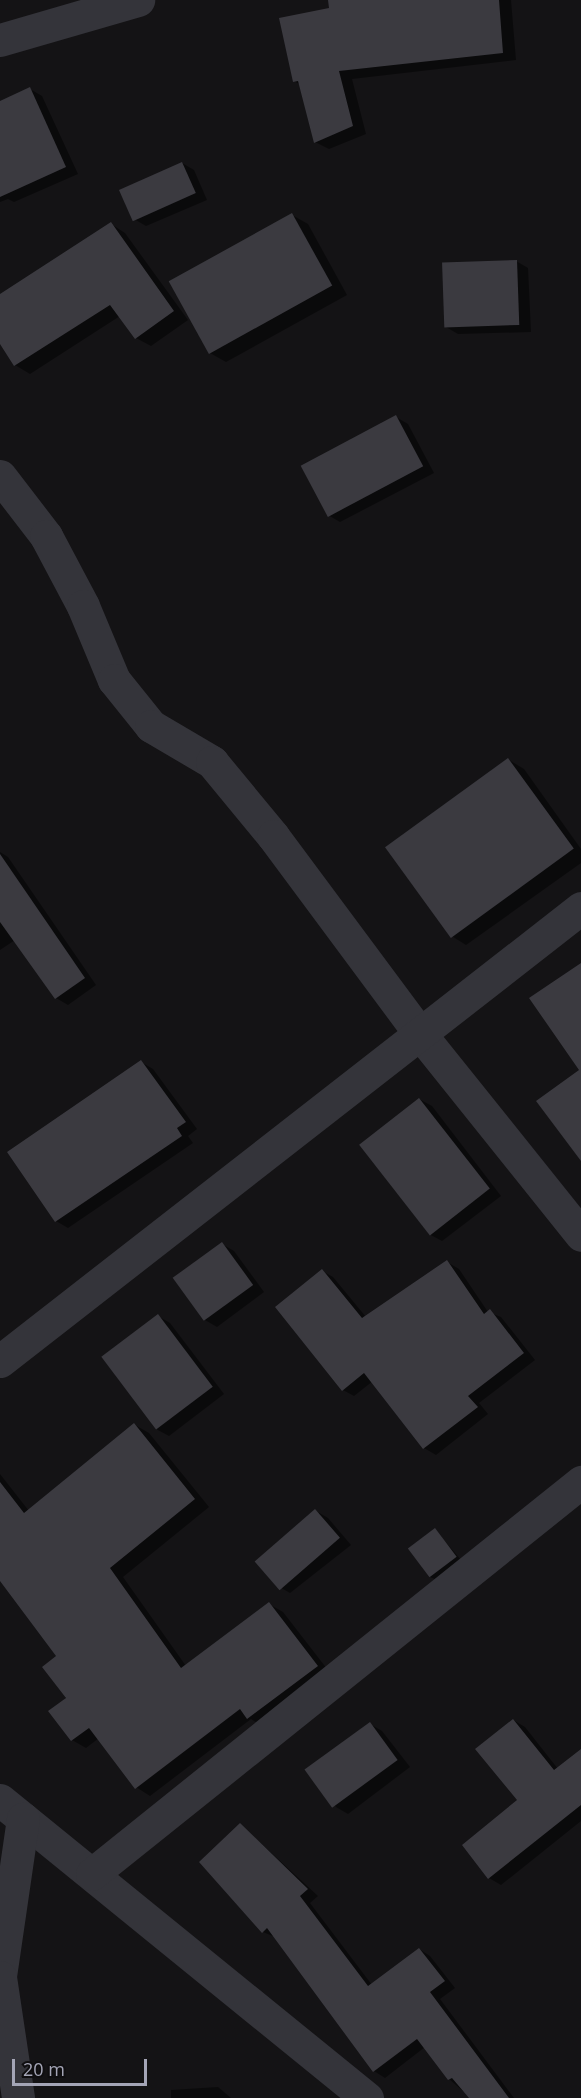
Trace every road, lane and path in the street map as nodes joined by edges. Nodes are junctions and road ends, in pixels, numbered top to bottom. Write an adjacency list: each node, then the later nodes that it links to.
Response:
1 (138, 0): 2 (street)
2 (0, 40)
3 (0, 476): 5 (street)
4 (581, 908): 5 (street)
5 (421, 1035): 6 (street); 7 (street)
6 (581, 1235)
7 (0, 1361)
8 (581, 1482): 10 (street)
9 (11, 1810): 10 (street); 11 (street)
10 (92, 1874): 13 (street)
11 (0, 1976): 12 (street)
12 (18, 2098)
13 (367, 2098)

